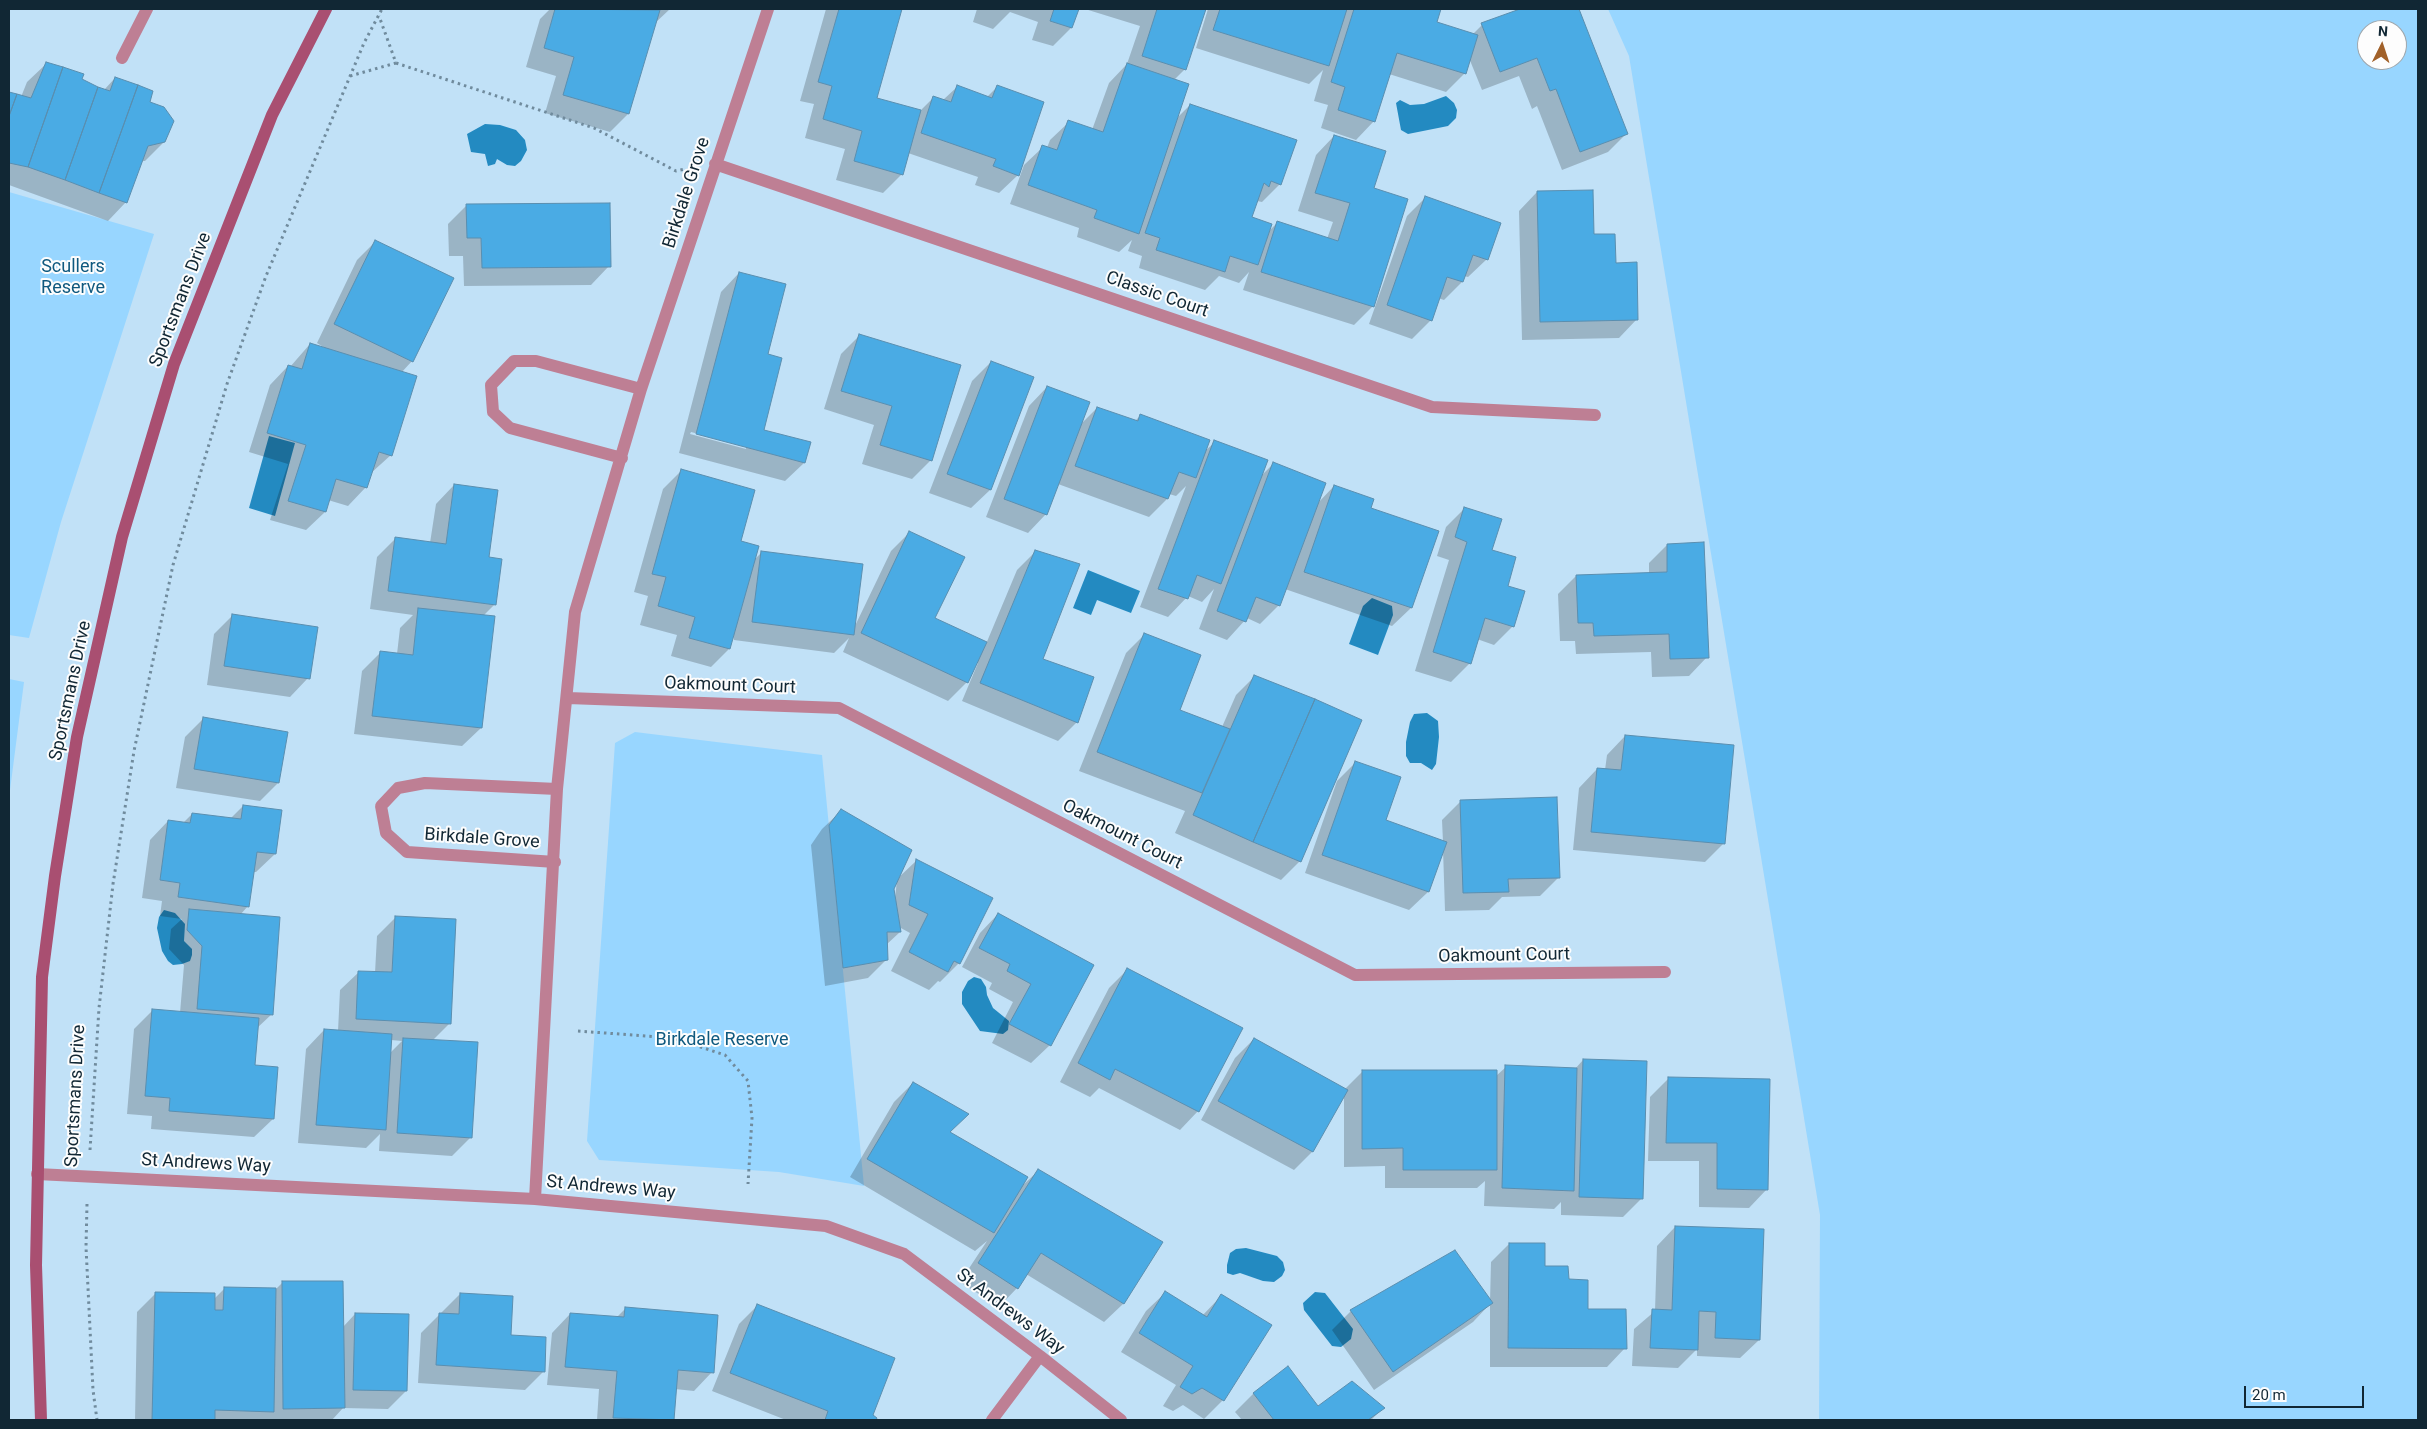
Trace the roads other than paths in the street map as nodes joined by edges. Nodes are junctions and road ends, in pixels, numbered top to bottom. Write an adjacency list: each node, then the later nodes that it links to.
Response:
1 (147, 9): 4 (street)
2 (326, 9): 13 (street, Sportsmans Drive)
3 (768, 9): 5 (street, Birkdale Grove)
4 (122, 58)
5 (715, 164): 6 (street, Birkdale Grove); 7 (street, Classic Court)
6 (641, 389): 8 (street, Birkdale Grove); 8 (street)
7 (1596, 416)
8 (622, 458): 9 (street, Birkdale Grove)
9 (568, 698): 10 (street, Birkdale Grove); 12 (street, Oakmount Court)
10 (557, 790): 11 (street, Birkdale Grove); 11 (street, Birkdale Grove)
11 (555, 862): 14 (street, Birkdale Grove)
12 (1665, 972)
13 (36, 1174): 14 (street, St Andrews Way); 16 (street, Sportsmans Drive)
14 (536, 1199): 15 (street, St Andrews Way)
15 (1040, 1356): 17 (street); 18 (street, St Andrews Way)
16 (41, 1420)
17 (992, 1420)
18 (1121, 1420)

